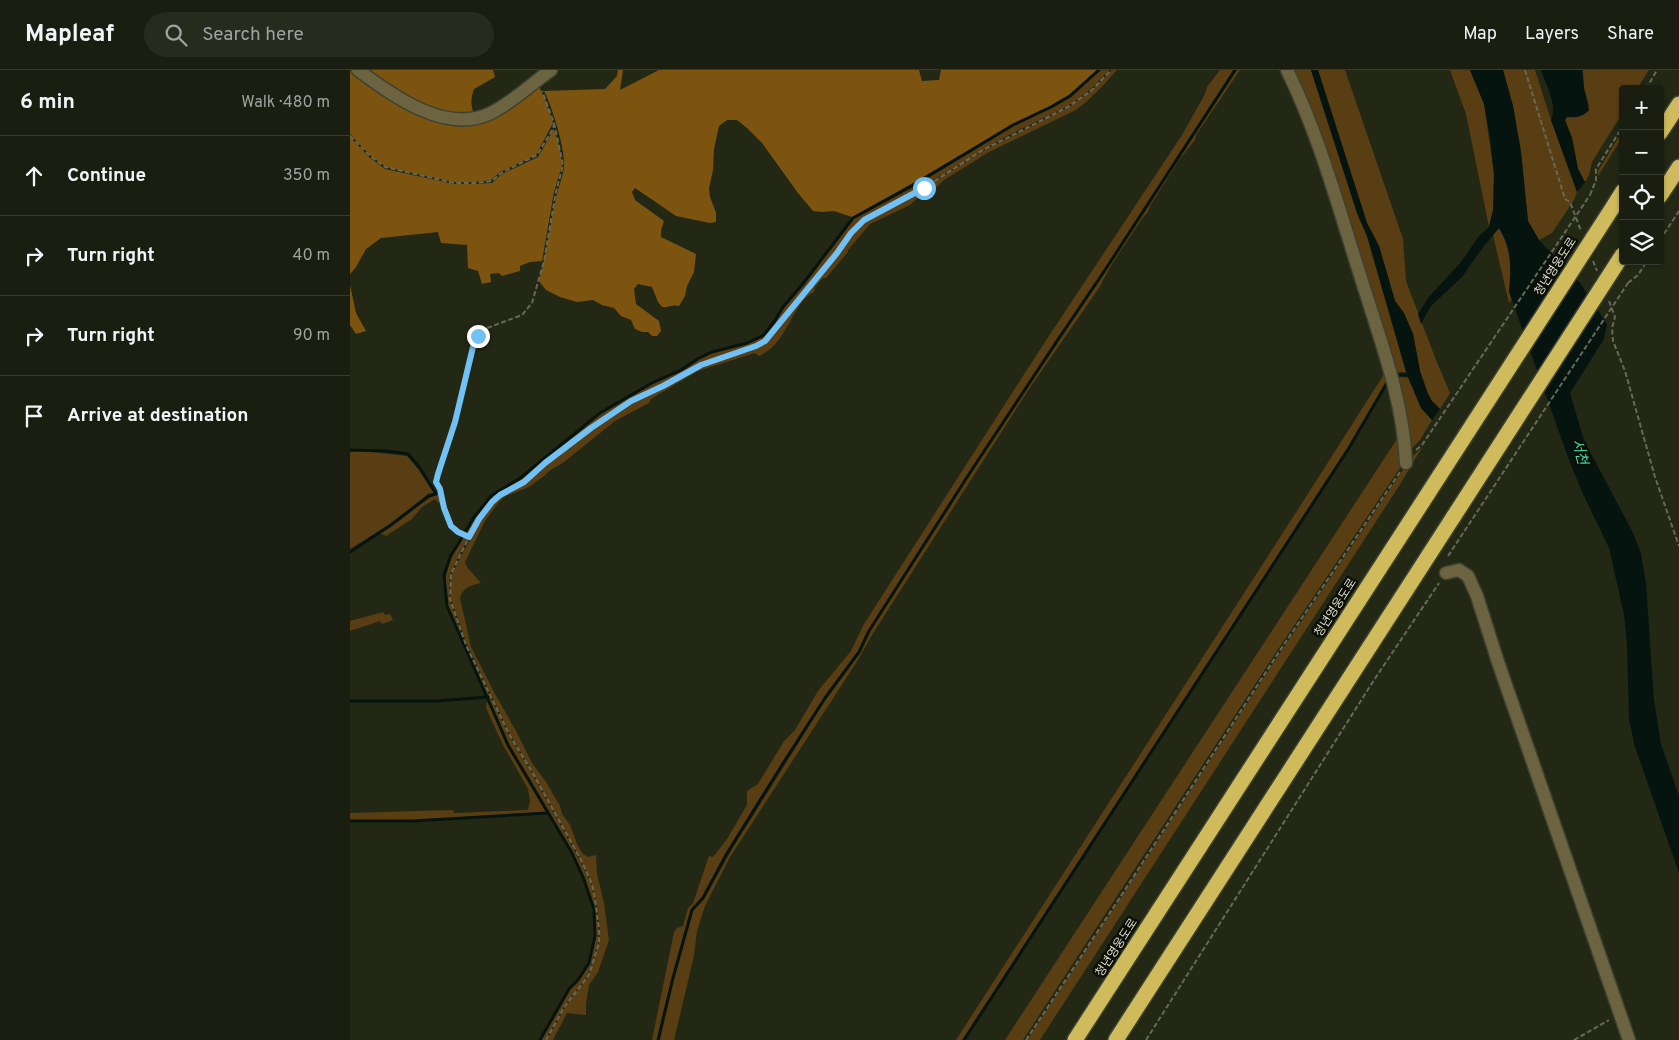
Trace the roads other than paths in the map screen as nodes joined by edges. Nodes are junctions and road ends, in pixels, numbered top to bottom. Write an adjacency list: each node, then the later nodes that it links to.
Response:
1 (358, 70): 2 (street)
2 (551, 70)
3 (1286, 70): 10 (street)
4 (1679, 104): 5 (highway)
5 (1662, 130)
6 (1679, 167): 7 (highway)
7 (1664, 190)
8 (1619, 198): 12 (highway, 청년영웅도로, bridge)
9 (1619, 260): 13 (highway, bridge)
10 (1406, 463)
11 (1446, 573): 14 (street)
12 (1075, 1040)
13 (1116, 1040)
14 (1629, 1040)

